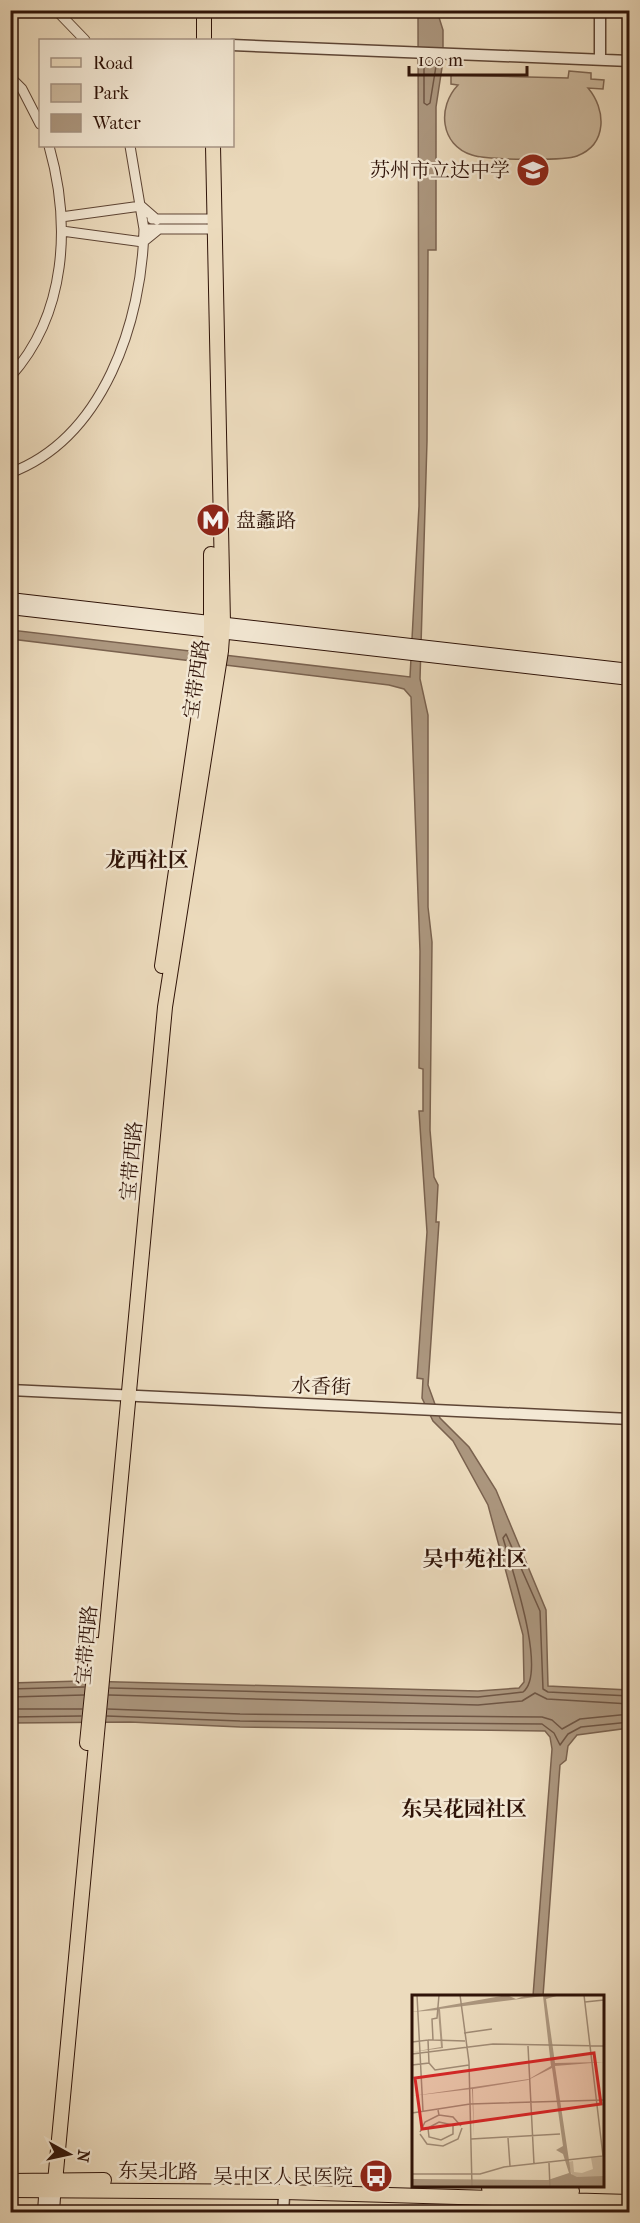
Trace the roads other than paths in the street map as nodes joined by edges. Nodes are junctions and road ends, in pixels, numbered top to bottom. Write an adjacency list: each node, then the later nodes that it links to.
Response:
1 (56, 10): 5 (street)
2 (204, 10): 6 (main road)
3 (213, 10): 7 (main road)
4 (600, 10): 9 (street)
5 (84, 39)
6 (204, 39)
7 (213, 39)
8 (234, 45): 9 (street)
9 (600, 59): 10 (street)
10 (630, 61)
11 (10, 77): 12 (street)
12 (39, 122)
13 (49, 147): 18 (street)
14 (130, 147): 17 (street)
15 (204, 147): 21 (main road, 宝带西路)
16 (213, 147): 21 (main road, 宝带西路)
17 (141, 207): 18 (street); 19 (street); 20 (street)
18 (61, 217): 22 (street)
19 (143, 224): 20 (street); 23 (street)
20 (158, 224): 21 (street); 23 (street)
21 (209, 224): 28 (main road, 宝带西路)
22 (62, 231): 23 (street); 24 (street)
23 (143, 242): 25 (street)
24 (10, 377)
25 (10, 473)
26 (10, 599): 28 (main road)
27 (10, 608): 28 (main road)
28 (217, 628): 29 (main road); 33 (main road, 宝带西路)
29 (425, 652): 30 (main road); 31 (main road)
30 (630, 670)
31 (630, 679)
32 (10, 1390): 33 (street, 水香街)
33 (123, 1397): 34 (street, 水香街); 36 (main road, 宝带西路)
34 (630, 1419)
35 (10, 2181): 36 (main road, 东吴北路)
36 (51, 2186): 37 (main road, 东吴北路); 38 (main road, 东吴北路); 42 (main road); 43 (main road)
37 (285, 2187): 40 (main road, 东吴北路); 44 (street)
38 (10, 2190)
39 (630, 2193): 40 (main road, 东吴北路)
40 (520, 2194): 41 (main road, 东吴北路)
41 (630, 2202)
42 (44, 2212)
43 (53, 2212)
44 (283, 2212)

